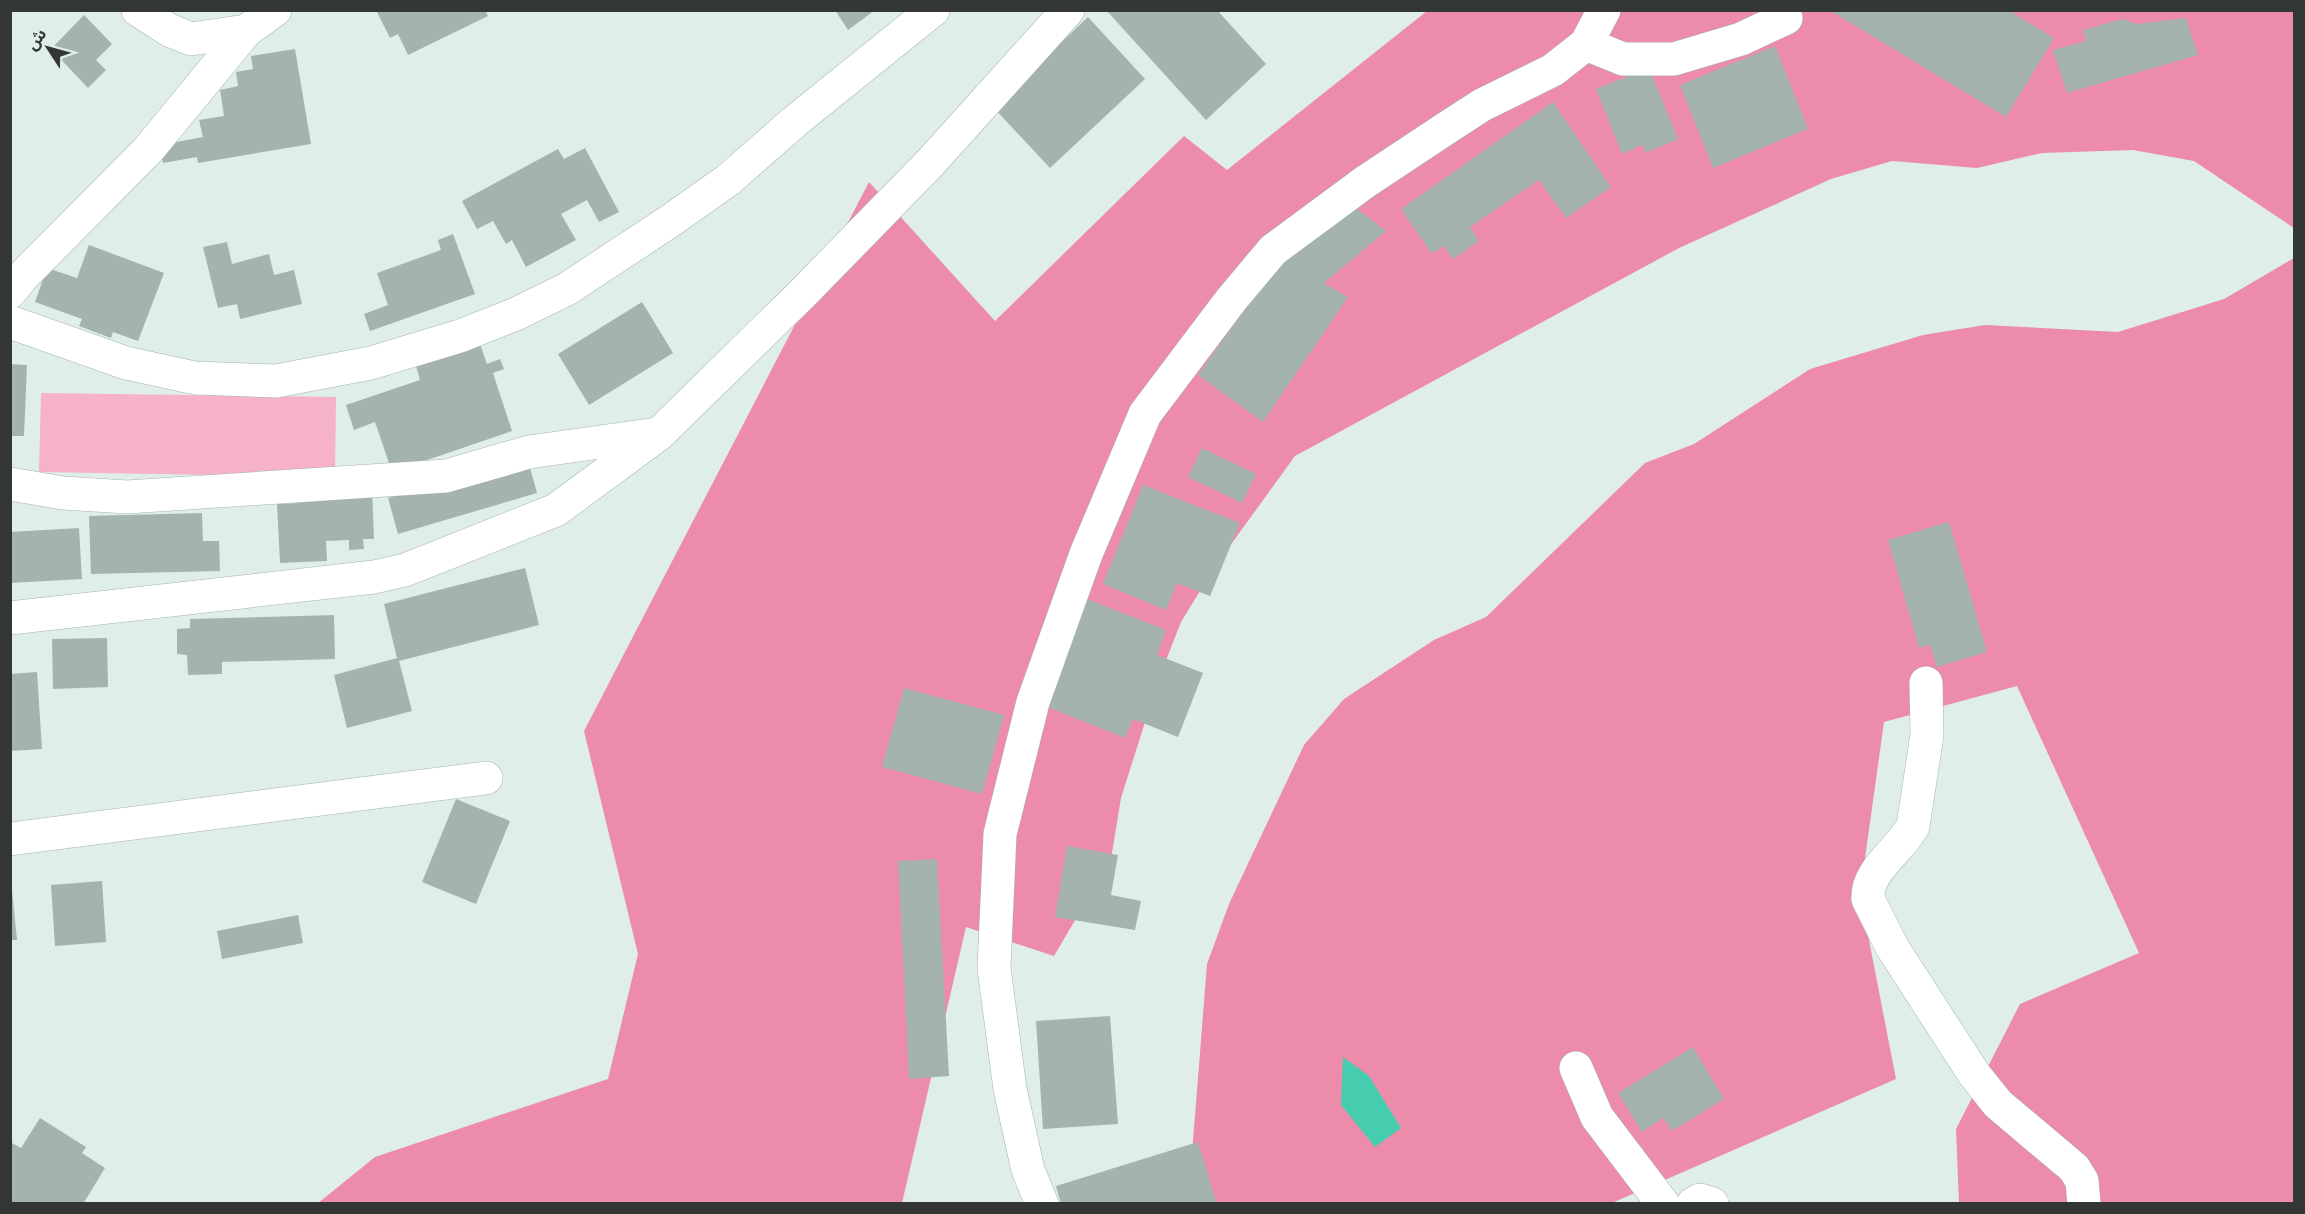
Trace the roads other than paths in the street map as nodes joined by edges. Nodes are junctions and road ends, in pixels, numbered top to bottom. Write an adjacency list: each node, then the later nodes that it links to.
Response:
1 (138, 10): 7 (street)
2 (275, 10): 7 (street)
3 (933, 10): 10 (street)
4 (1068, 10): 11 (street)
5 (1604, 10): 8 (street)
6 (1786, 18): 8 (street)
7 (246, 31): 9 (street)
8 (1586, 44): 18 (street)
9 (10, 292)
10 (10, 322)
11 (659, 434): 12 (street); 13 (street)
12 (10, 484)
13 (10, 618)
14 (1926, 683): 22 (street)
15 (486, 778): 16 (street)
16 (10, 839)
17 (1576, 1068): 19 (street)
18 (1042, 1203)
19 (1663, 1203)
20 (1693, 1203): 21 (street)
21 (1712, 1203)
22 (2084, 1203)

